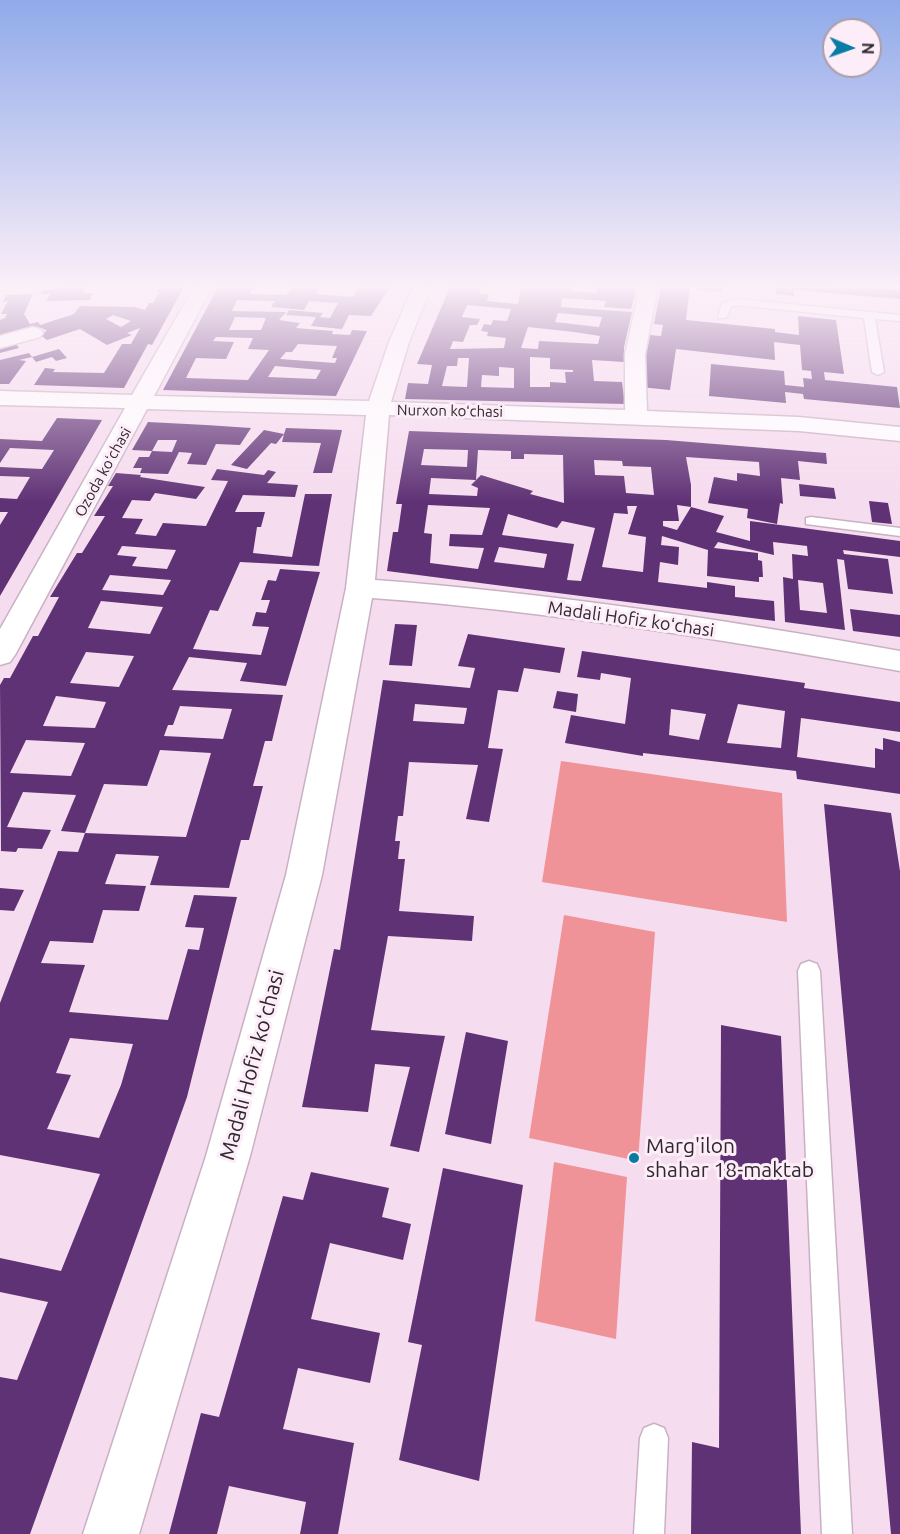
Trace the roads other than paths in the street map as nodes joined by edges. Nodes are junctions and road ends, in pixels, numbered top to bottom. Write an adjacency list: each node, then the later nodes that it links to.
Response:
1 (165, 359): 7 (street, Ozoda koʻchasi)
2 (394, 359): 8 (street, Madali Hofiz koʻchasi)
3 (635, 359): 9 (street)
4 (876, 359): 5 (lane)
5 (878, 372)
6 (0, 398): 7 (street, Nurxon koʻchasi)
7 (142, 402): 8 (street, Nurxon koʻchasi); 14 (street, Ozoda koʻchasi)
8 (378, 409): 9 (street, Nurxon koʻchasi); 13 (street, Madali Hofiz koʻchasi)
9 (636, 417): 10 (street, Nurxon koʻchasi)
10 (900, 434)
11 (811, 521): 12 (lane)
12 (900, 532)
13 (360, 588): 15 (street, Madali Hofiz koʻchasi); 18 (street, Madali Hofiz koʻchasi)
14 (0, 655)
15 (900, 661)
16 (809, 971): 20 (lane)
17 (654, 1438): 19 (lane)
18 (111, 1534)
19 (649, 1534)
20 (837, 1534)

